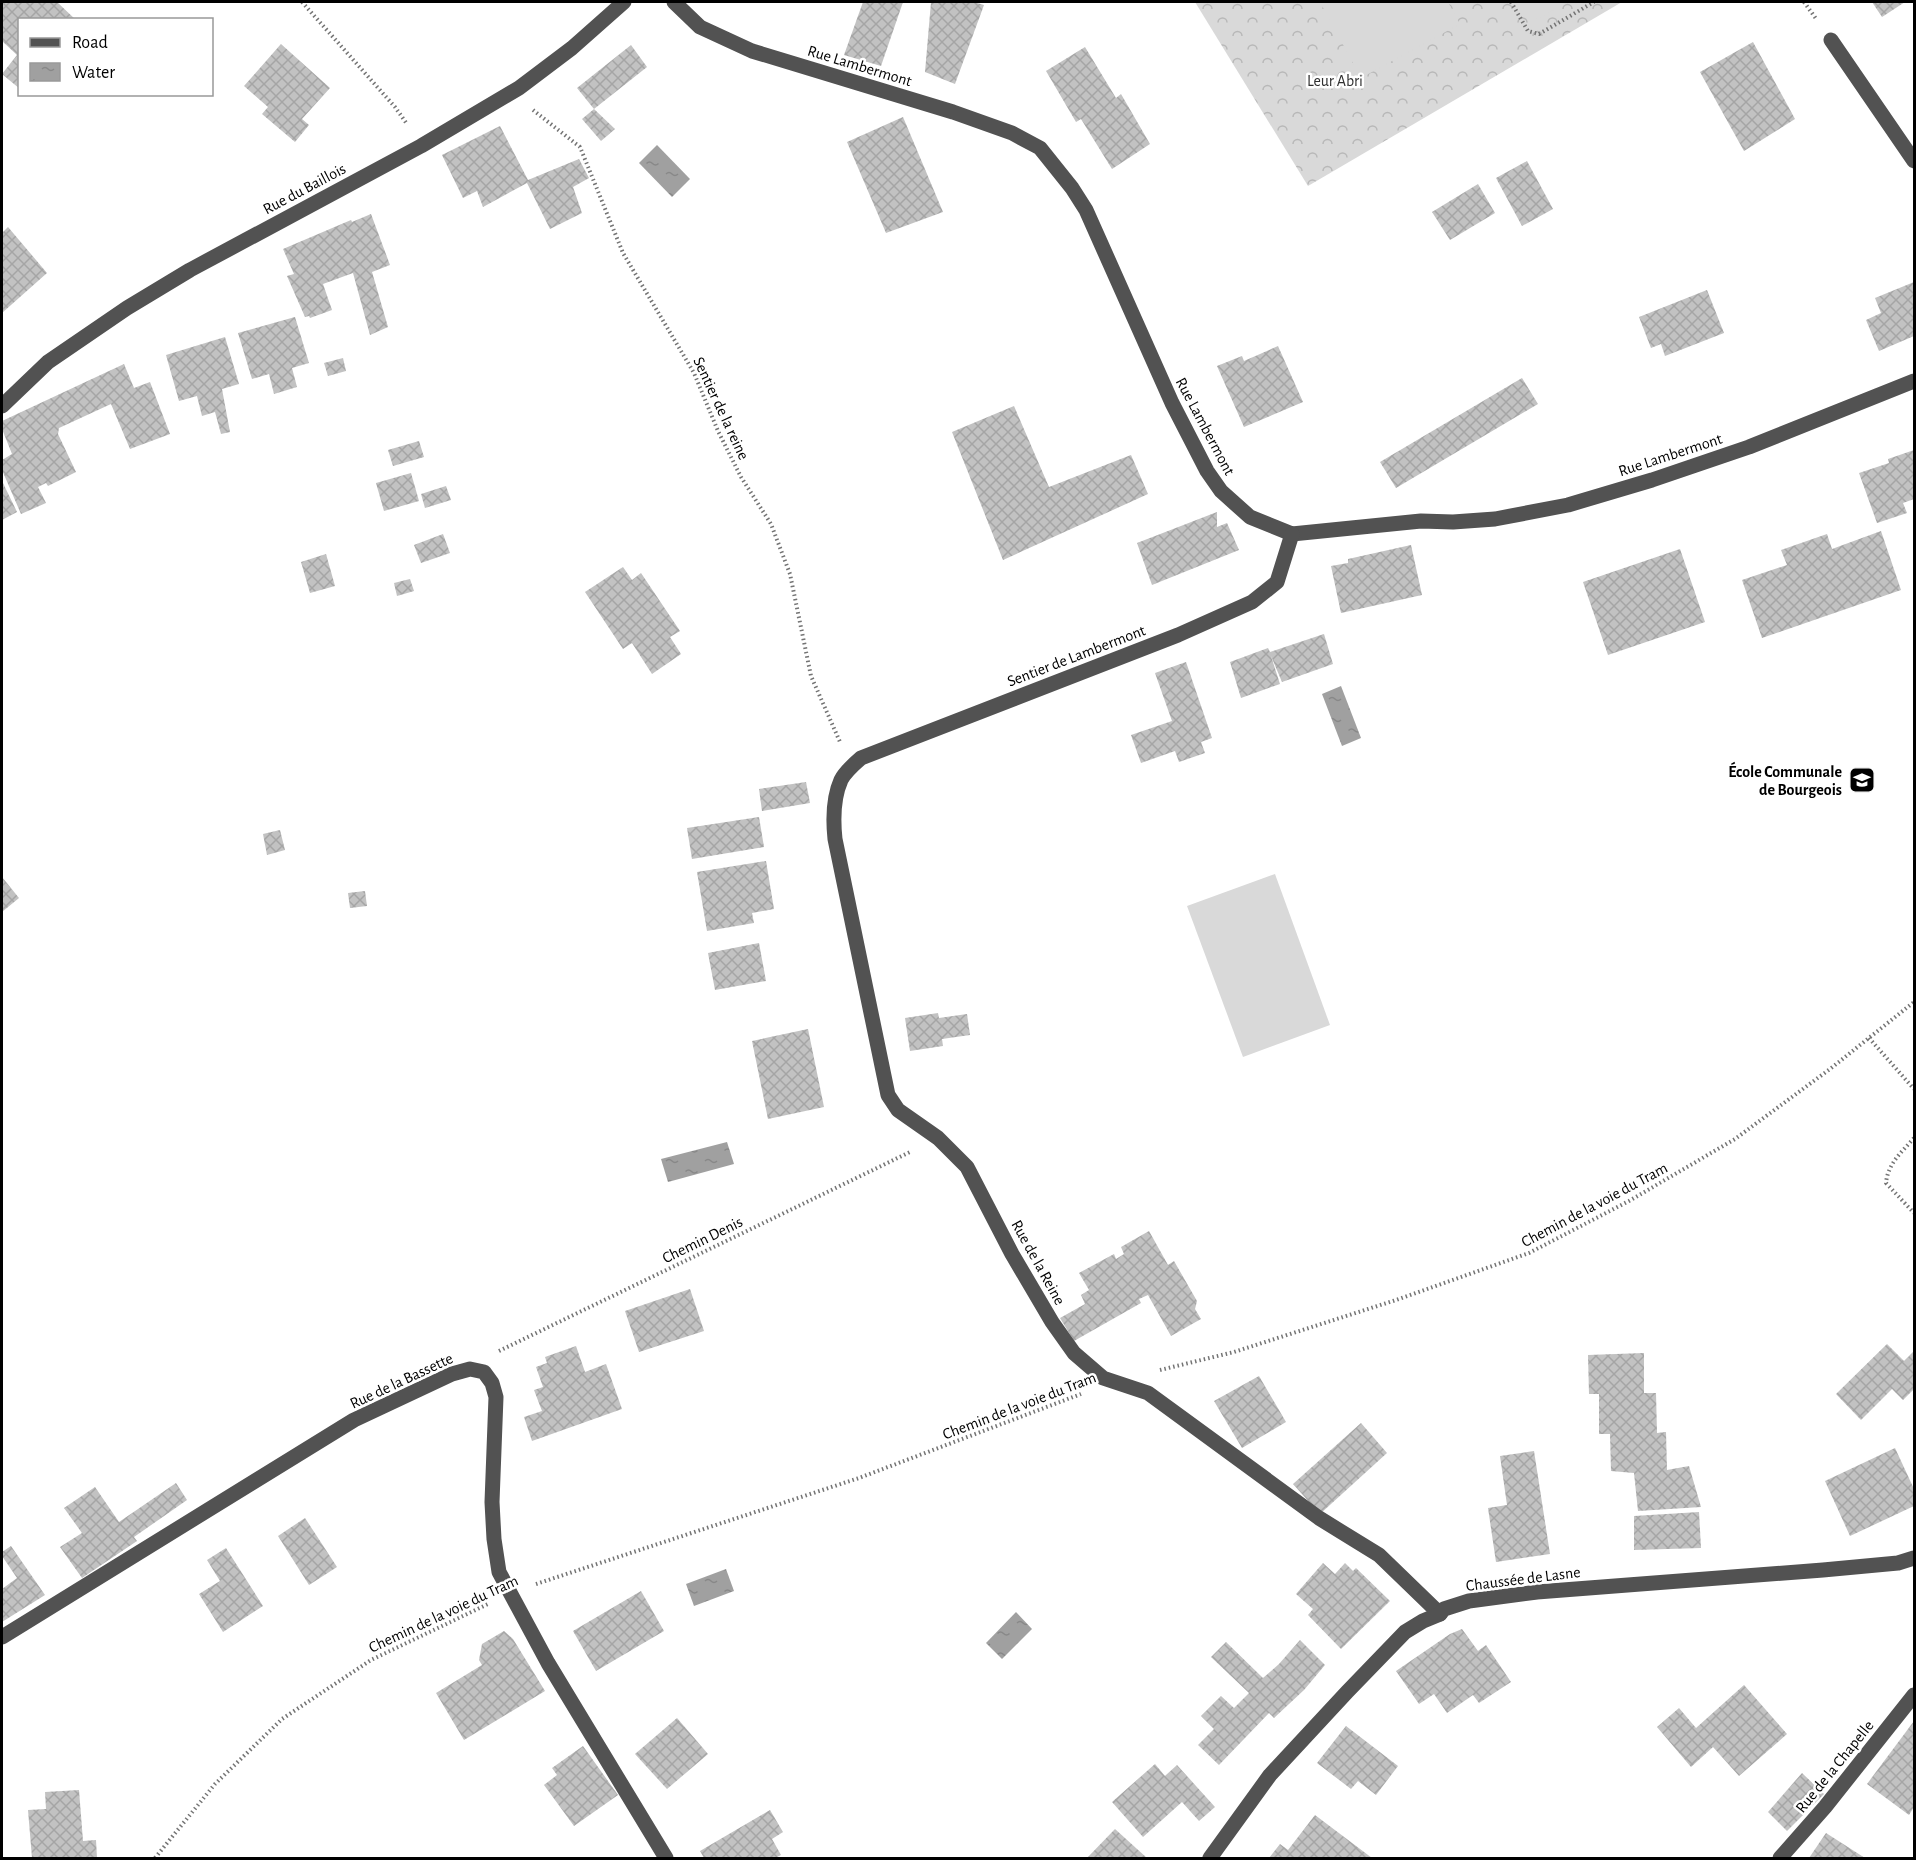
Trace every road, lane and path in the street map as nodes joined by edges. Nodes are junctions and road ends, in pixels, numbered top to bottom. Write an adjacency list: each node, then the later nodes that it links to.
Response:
1 (302, 2): 8 (path)
2 (624, 2): 7 (street, Rue du Baillois)
3 (674, 2): 12 (street, Rue Lambermont)
4 (1511, 2): 5 (path)
5 (1594, 2)
6 (1831, 40): 9 (street)
7 (519, 88): 8 (street, Rue du Baillois); 13 (path, Sentier de la reine)
8 (421, 146): 11 (street, Rue du Baillois)
9 (1914, 161)
10 (1914, 381): 12 (street, Rue Lambermont)
11 (2, 406)
12 (1292, 534): 13 (street, Sentier de Lambermont)
13 (847, 772): 17 (street, Rue de la Reine)
14 (1914, 1002): 15 (path, Chemin de la voie du Tram)
15 (1869, 1038): 16 (path); 21 (path, Chemin de la voie du Tram)
16 (1914, 1089)
17 (938, 1138): 20 (path, Chemin Denis); 22 (street, Rue de la Reine)
18 (1914, 1138): 19 (path)
19 (1914, 1213)
20 (484, 1371): 24 (street); 26 (street, Rue de la Bassette)
21 (1158, 1371)
22 (1115, 1381): 24 (path, Chemin de la voie du Tram); 25 (street, Rue de la Reine)
23 (1914, 1558): 25 (street, Chaussée de Lasne)
24 (510, 1593): 28 (path, Chemin de la voie du Tram); 29 (street)
25 (1440, 1614): 30 (street, Chaussée de Lasne)
26 (2, 1637)
27 (1914, 1695): 31 (street, Rue de la Chapelle)
28 (155, 1858)
29 (666, 1858)
30 (1210, 1858)
31 (1779, 1858)

